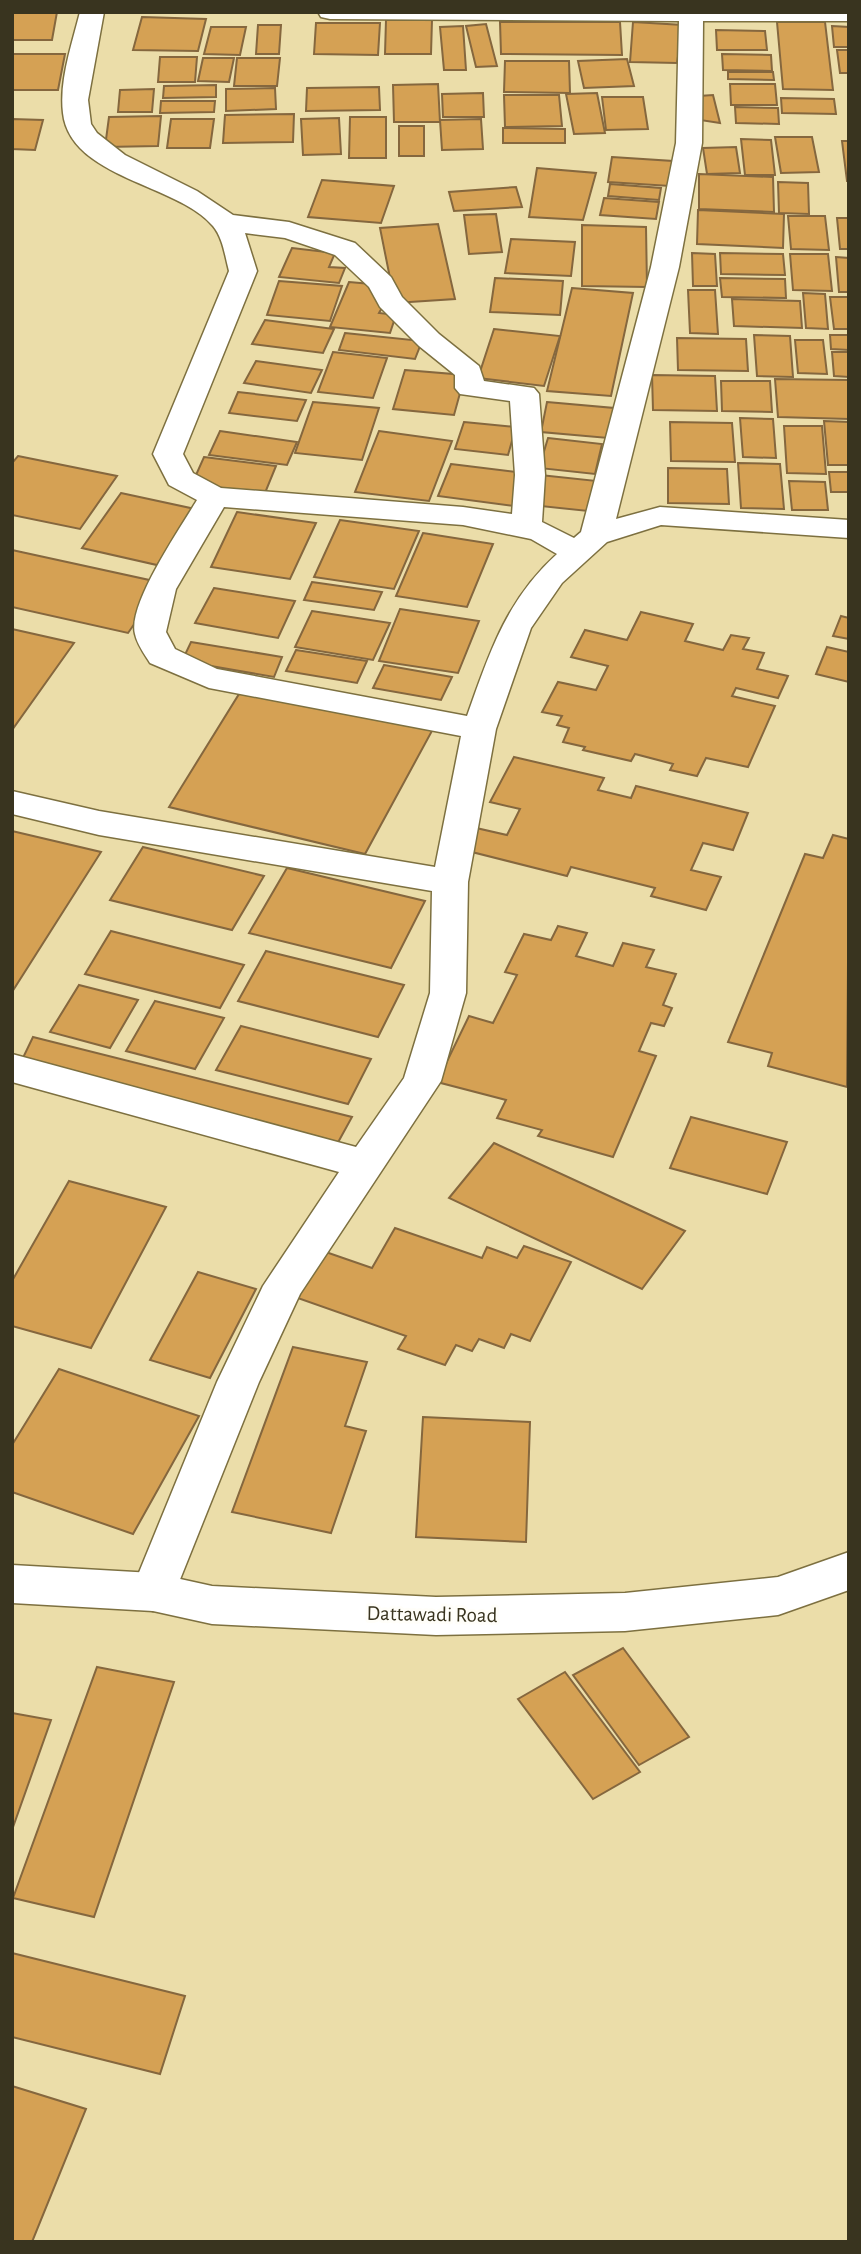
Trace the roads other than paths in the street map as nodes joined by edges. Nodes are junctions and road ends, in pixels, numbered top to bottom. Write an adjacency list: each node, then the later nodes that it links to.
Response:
1 (92, 12): 5 (street)
2 (331, 12): 4 (street)
3 (849, 14): 4 (street)
4 (691, 15): 9 (street)
5 (224, 222): 6 (street); 7 (street)
6 (214, 497): 7 (street); 10 (street)
7 (526, 527): 9 (street)
8 (849, 529): 9 (street)
9 (587, 544): 10 (street)
10 (479, 729): 12 (street)
11 (12, 802): 12 (street)
12 (450, 882): 14 (street)
13 (12, 1068): 14 (street)
14 (363, 1164): 17 (street)
15 (849, 1572): 17 (street, Dattawadi Road)
16 (12, 1584): 17 (street, Dattawadi Road)
17 (153, 1592)

